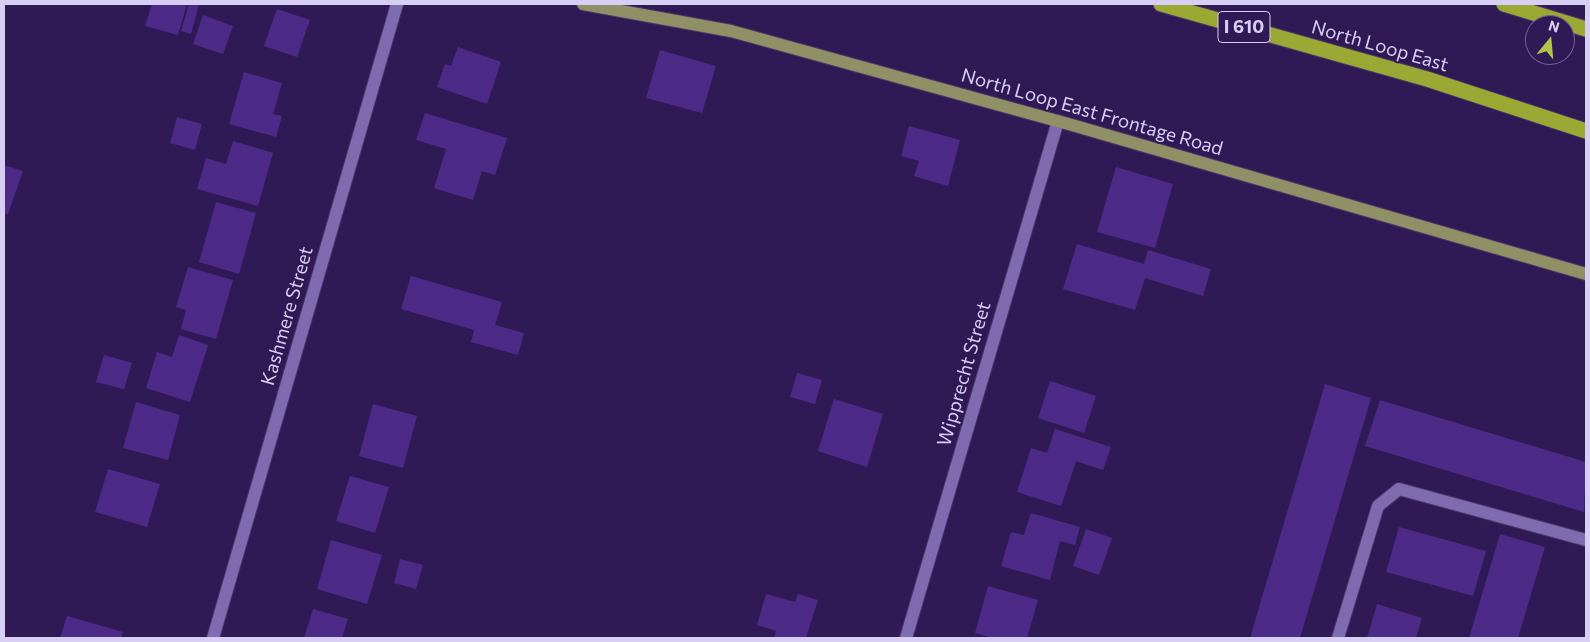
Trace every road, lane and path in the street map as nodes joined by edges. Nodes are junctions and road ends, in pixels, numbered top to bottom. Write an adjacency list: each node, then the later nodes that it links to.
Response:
1 (397, 4): 10 (street, Kashmere Street)
2 (583, 4): 6 (main road, North Loop East Frontage Road)
3 (1161, 4): 7 (highway, North Loop East / I 610)
4 (1504, 4): 5 (highway)
5 (1586, 29)
6 (1058, 121): 8 (main road, North Loop East Frontage Road); 11 (street, Wipprecht Street)
7 (1586, 131)
8 (1586, 274)
9 (1586, 540): 12 (street)
10 (213, 638)
11 (906, 638)
12 (1338, 638)

